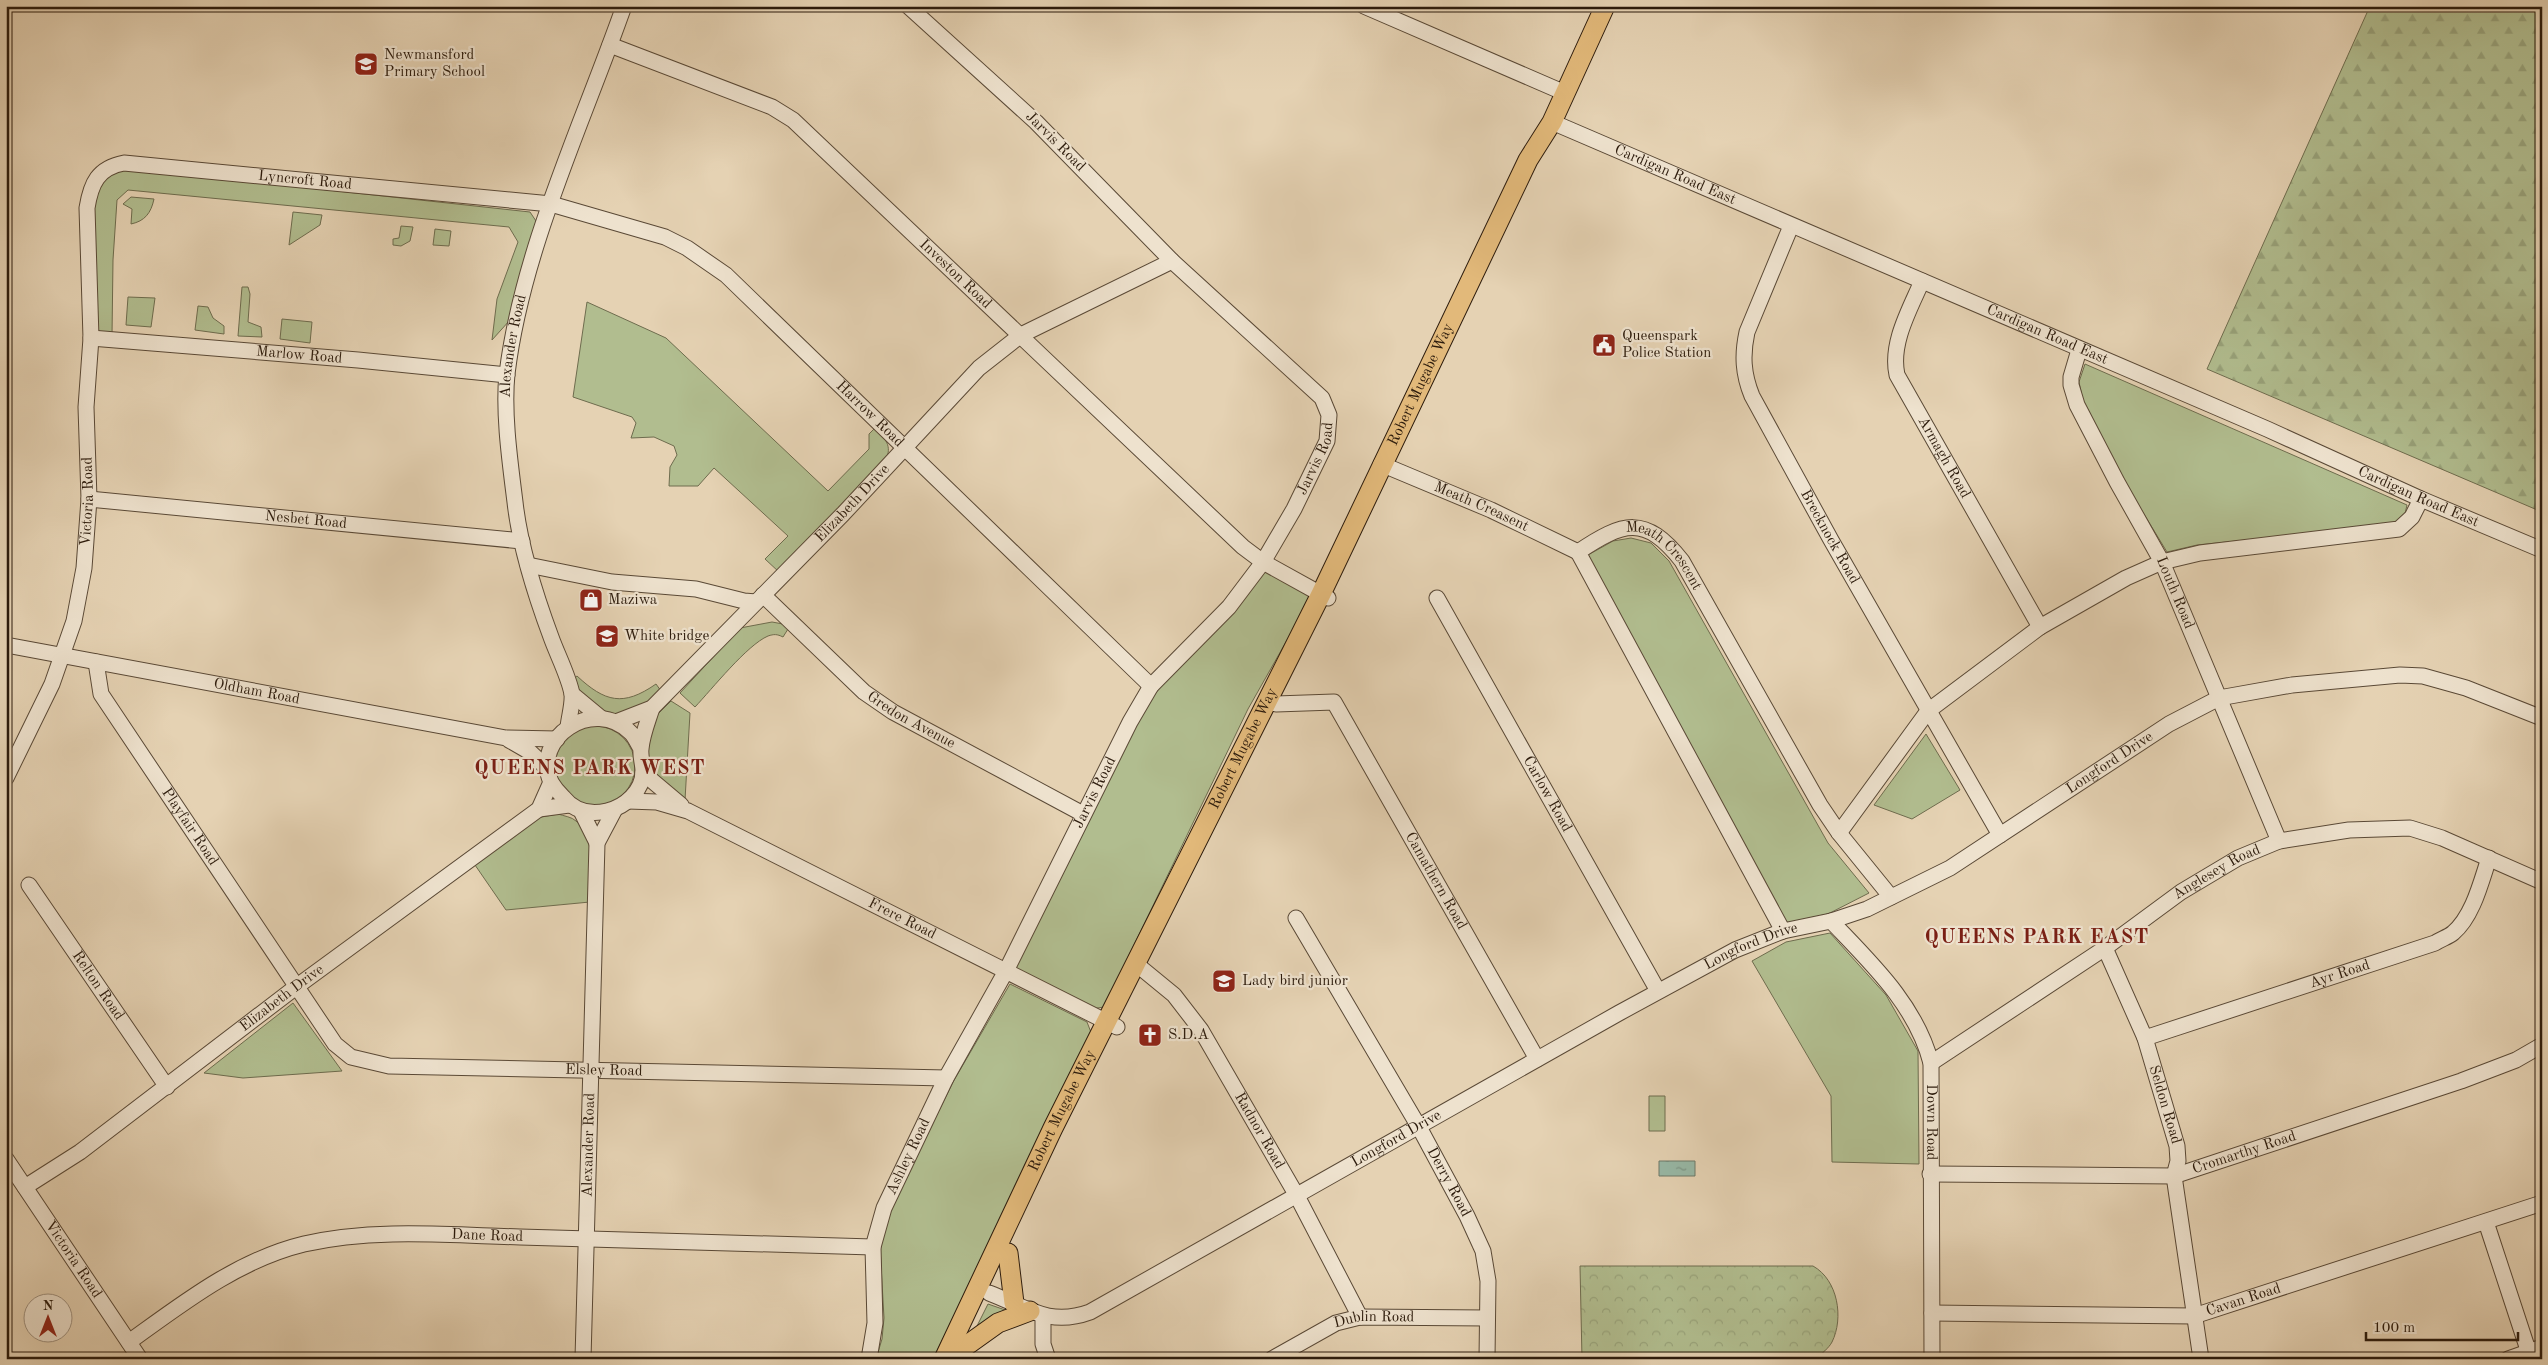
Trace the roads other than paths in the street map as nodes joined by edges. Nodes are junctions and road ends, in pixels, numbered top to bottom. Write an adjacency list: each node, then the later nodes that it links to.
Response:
1 (624, 6): 5 (street, Alexander Road)
2 (908, 6): 11 (street, Jarvis Road)
3 (1364, 6): 6 (street)
4 (1605, 6): 6 (main road, Robert Mugabe Way)
5 (610, 45): 8 (street, Alexander Road); 13 (street, Investon Road)
6 (1565, 93): 7 (main road, Robert Mugabe Way)
7 (1552, 122): 10 (street, Cardigan Road East); 18 (main road, Robert Mugabe Way)
8 (551, 204): 9 (street, Lyncroft Road); 16 (street, Alexander Road); 17 (street, Harrow Road)
9 (88, 208): 14 (street, Victoria Road)
10 (1791, 226): 12 (street, Cardigan Road East); 39 (street, Brecknock Road)
11 (1172, 261): 13 (street, Elizabeth Drive); 24 (street, Jarvis Road)
12 (1922, 281): 15 (street, Cardigan Road East); 30 (street, Armagh Road)
13 (1021, 335): 17 (street, Elizabeth Drive); 24 (street, Investon Road)
14 (91, 338): 16 (street, Marlow Road); 19 (street, Victoria Road)
15 (2079, 350): 20 (street, Cardigan Road East); 25 (street, Louth Road)
16 (507, 375): 21 (street, Alexander Road)
17 (905, 448): 28 (street, Elizabeth Drive); 34 (street, Harrow Road)
18 (1386, 466): 23 (street, Meath Creasent); 27 (main road, Robert Mugabe Way)
19 (89, 499): 21 (street, Nesbet Road); 32 (street, Victoria Road)
20 (2421, 499): 22 (street, Cardigan Road East); 25 (street)
21 (522, 541): 26 (street, Alexander Road)
22 (2542, 550)
23 (1578, 552): 56 (street, Meath Crescent); 66 (street)
24 (1263, 562): 27 (street, Investon Road); 34 (street, Jarvis Road)
25 (2162, 562): 30 (street); 36 (street, Louth Road)
26 (528, 565): 28 (street); 35 (street, Alexander Road)
27 (1324, 596): 37 (main road, Robert Mugabe Way); 68 (main road, Robert Mugabe Way)
28 (759, 598): 38 (street, Elizabeth Drive); 55 (street, Gredon Avenue)
29 (1436, 598): 71 (street, Carlow Road)
30 (2040, 627): 39 (street)
31 (6, 645): 32 (street, Oldham Road)
32 (62, 656): 33 (street, Oldham Road); 49 (street, Victoria Road)
33 (96, 662): 44 (street, Oldham Road); 70 (street, Playfair Road)
34 (1151, 686): 55 (street, Jarvis Road)
35 (572, 694): 40 (street, Alexander Road); 43 (street, Alexander Road)
36 (2219, 698): 41 (street, Longford Drive); 57 (street, Longford Drive); 58 (street, Louth Road)
37 (1276, 704): 68 (main road, Robert Mugabe Way); 75 (street, Camathern Road)
38 (652, 708): 42 (street, Elizabeth Drive); 46 (street, Elizabeth Drive)
39 (1928, 711): 56 (street); 57 (street, Brecknock Road)
40 (601, 718): 42 (street); 43 (street)
41 (2542, 718)
42 (616, 722): 46 (street)
43 (568, 727): 45 (street)
44 (506, 738): 45 (street, Oldham Road); 48 (street, Oldham Road)
45 (557, 739): 48 (street)
46 (641, 749): 47 (street)
47 (643, 773): 50 (street); 54 (street, Frere Road)
48 (550, 775): 51 (street); 52 (street, Elizabeth Drive)
49 (6, 778)
50 (628, 801): 53 (street); 54 (street, Frere Road)
51 (575, 808): 52 (street, Elizabeth Drive); 53 (street); 59 (street, Alexander Road)
52 (539, 809): 70 (street, Elizabeth Drive)
53 (615, 809): 59 (street, Alexander Road)
54 (688, 811): 69 (street, Frere Road)
55 (1082, 814): 69 (street, Jarvis Road)
56 (1839, 834): 63 (street, Meath Crescent)
57 (2000, 835): 63 (street, Longford Drive)
58 (2279, 841): 60 (street, Anglesey Road); 67 (street, Anglesey Road)
59 (597, 843): 77 (street, Alexander Road)
60 (2489, 858): 61 (street, Anglesey Road); 73 (street, Ayr Road)
61 (2542, 882)
62 (30, 885): 79 (street, Relton Road)
63 (1892, 897): 65 (street, Longford Drive)
64 (1296, 918): 80 (street, Derry Road)
65 (1831, 921): 66 (street, Longford Drive); 76 (street, Down Road)
66 (1783, 931): 71 (street, Longford Drive)
67 (2106, 948): 73 (street, Seldon Road); 76 (street, Anglesey Road)
68 (1140, 967): 72 (main road, Robert Mugabe Way); 85 (street, Radnor Road)
69 (1006, 971): 72 (street, Frere Road); 78 (street, Ashley Road)
70 (296, 987): 77 (street, Elsley Road); 79 (street, Elizabeth Drive)
71 (1658, 991): 75 (street, Longford Drive)
72 (1111, 1025): 90 (main road, Robert Mugabe Way)
73 (2145, 1038): 83 (street, Seldon Road)
74 (2542, 1045): 83 (street, Cromarthy Road)
75 (1537, 1059): 80 (street, Longford Drive)
76 (1931, 1063): 82 (street, Down Road)
77 (592, 1070): 78 (street, Elsley Road); 88 (street, Alexander Road)
78 (946, 1078): 89 (street, Ashley Road)
79 (167, 1087): 84 (street, Elizabeth Drive)
80 (1418, 1127): 85 (street, Longford Drive); 97 (street, Derry Road)
81 (6, 1160): 84 (street, Victoria Road)
82 (1930, 1174): 83 (street, Cromarthy Road); 93 (street, Down Road)
83 (2174, 1176): 95 (street, Seldon Road)
84 (24, 1187): 98 (street, Victoria Road)
85 (1297, 1196): 92 (street, Longford Drive); 96 (street, Radnor Road)
86 (2542, 1202): 87 (street, Cavan Road)
87 (2486, 1222): 95 (street, Cavan Road); 99 (street)
88 (588, 1239): 89 (street, Dane Road); 98 (street, Dane Road); 103 (street, Alexander Road)
89 (873, 1247): 104 (street, Ashley Road)
90 (1002, 1251): 91 (main road, Robert Mugabe Way); 92 (main road); 94 (main road, Robert Mugabe Way)
91 (989, 1293): 92 (street, Longford Drive); 94 (street); 100 (main road, Robert Mugabe Way)
92 (1029, 1310): 100 (main road); 101 (street)
93 (1932, 1313): 95 (street, Cavan Road); 108 (street, Down Road)
94 (963, 1316): 105 (main road, Robert Mugabe Way)
95 (2194, 1316): 109 (street, Seldon Road)
96 (1360, 1317): 97 (street, Dublin Road); 106 (street, Dublin Road)
97 (1487, 1318): 107 (street, Derry Road)
98 (129, 1342): 102 (street, Victoria Road)
99 (2534, 1353): 110 (street)
100 (960, 1354)
101 (1043, 1357)
102 (140, 1359)
103 (582, 1359)
104 (869, 1359)
105 (944, 1359)
106 (1272, 1359)
107 (1487, 1359)
108 (1932, 1359)
109 (2201, 1359)
110 (2508, 1359)

